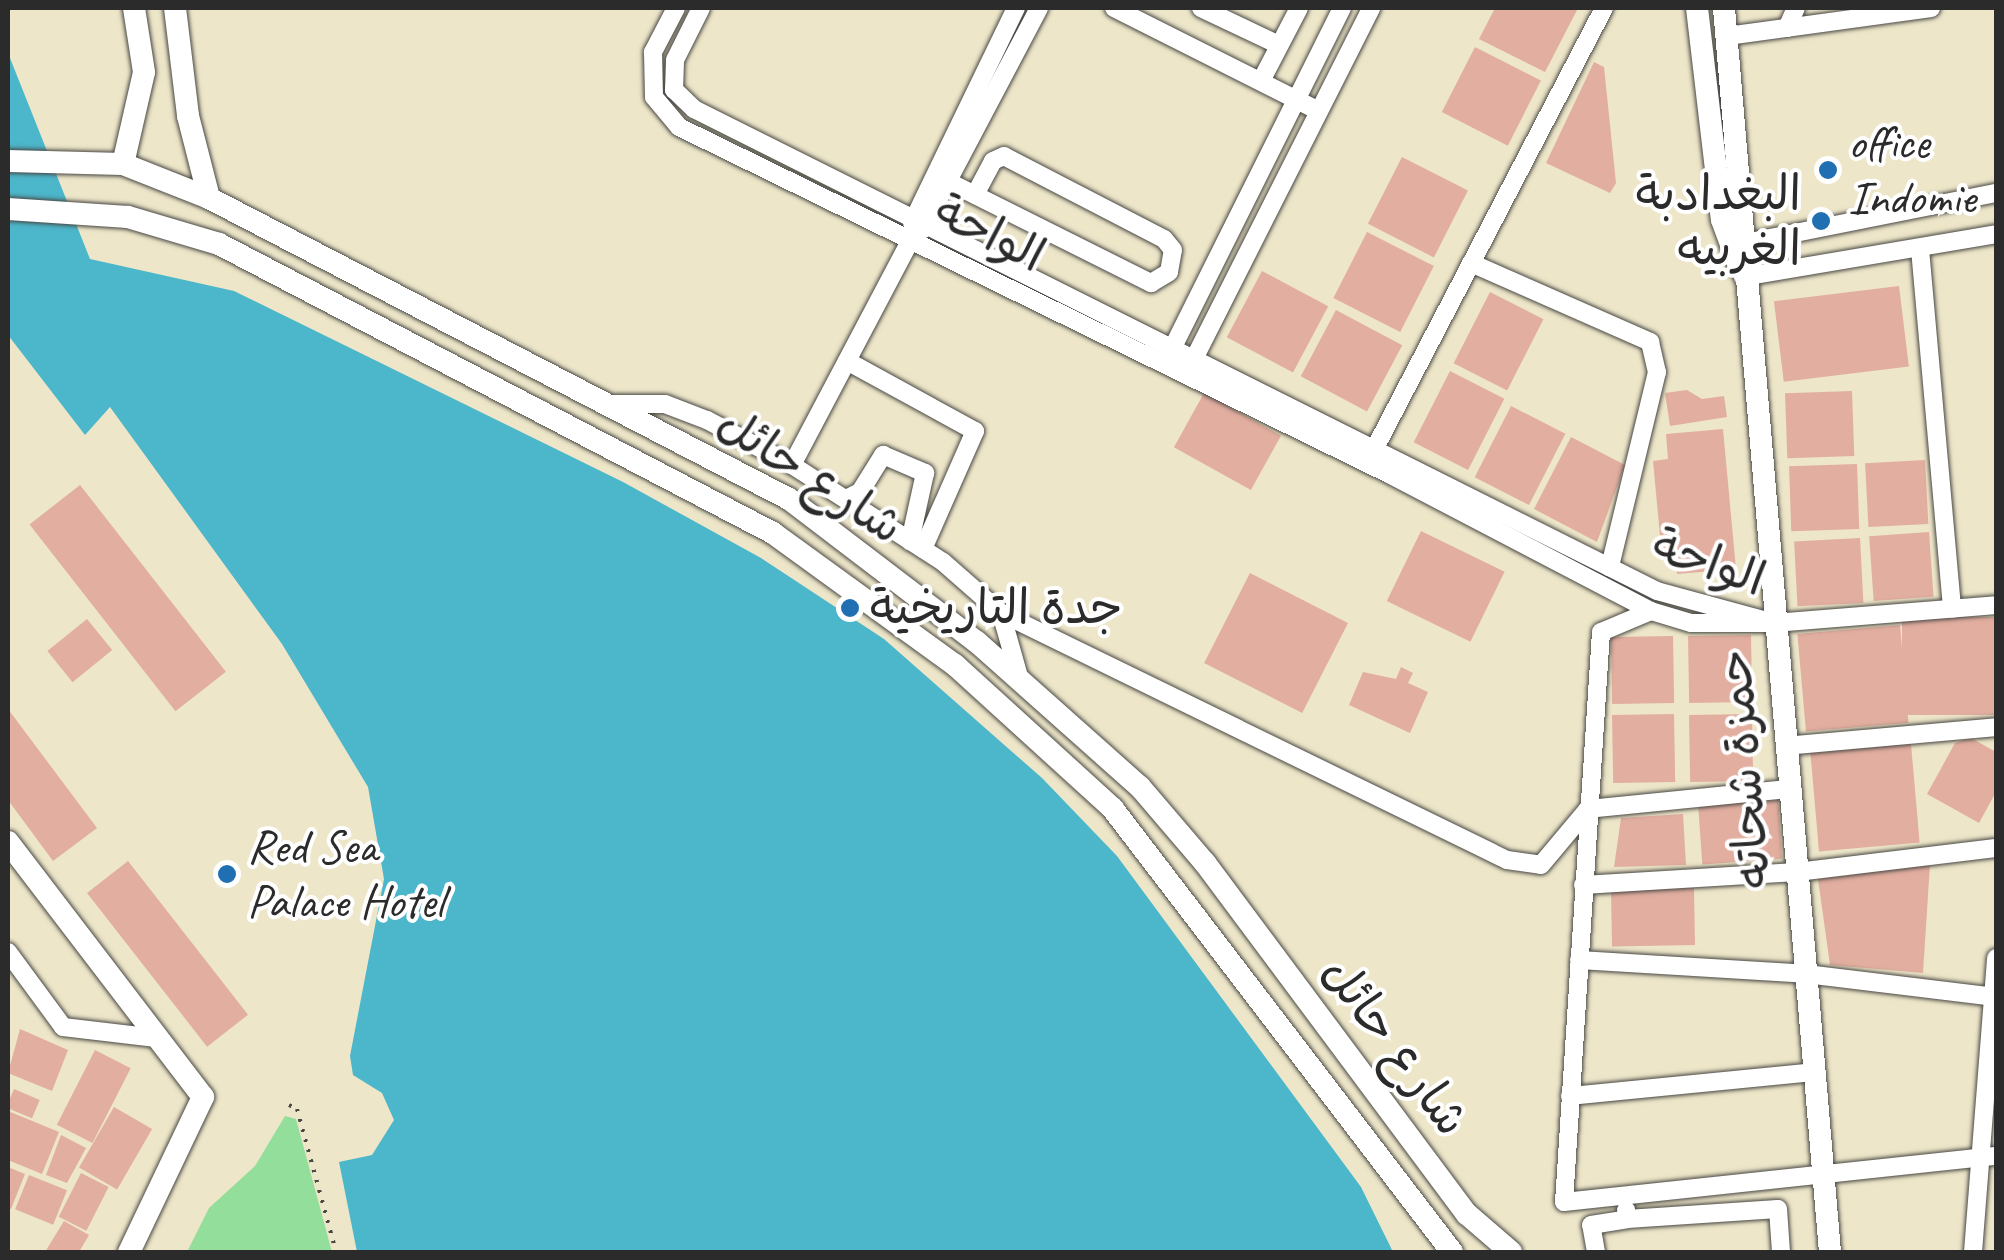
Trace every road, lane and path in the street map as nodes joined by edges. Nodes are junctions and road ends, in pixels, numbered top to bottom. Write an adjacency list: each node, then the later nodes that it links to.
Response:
1 (134, 8): 24 (main road)
2 (174, 8): 28 (main road)
3 (676, 8): 32 (street, الواحة)
4 (701, 8): 30 (street, الواحة)
5 (1016, 8): 30 (street)
6 (1039, 8): 25 (street)
7 (1114, 8): 20 (street)
8 (1201, 8): 19 (street)
9 (1298, 8): 19 (street)
10 (1342, 8): 21 (street)
11 (1372, 8): 22 (street)
12 (1604, 8): 35 (street)
13 (1698, 8): 36 (main road, حمزة شحاته)
14 (1724, 8): 18 (main road, حمزة شحاته)
15 (1796, 8): 17 (street)
16 (1932, 8): 17 (street)
17 (1786, 28): 18 (street)
18 (1727, 36): 33 (main road, حمزة شحاته)
19 (1280, 46): 20 (street)
20 (1261, 81): 21 (street)
21 (1295, 98): 22 (street); 37 (street)
22 (1319, 111): 38 (street)
23 (8, 161): 24 (main road, شارع حائل)
24 (123, 164): 28 (main road, شارع حائل)
25 (951, 182): 27 (street); 30 (street)
26 (1996, 193): 33 (street)
27 (975, 195): 27 (street)
28 (209, 198): 41 (main road, شارع حائل)
29 (8, 210): 78 (main road, شارع حائل)
30 (922, 219): 32 (street); 37 (street, الواحة)
31 (1996, 234): 34 (street)
32 (911, 239): 39 (street); 40 (street, الواحة)
33 (1745, 243): 36 (main road, حمزة شحاته)
34 (1920, 249): 36 (street); 48 (street)
35 (1471, 264): 42 (street); 46 (street)
36 (1743, 277): 51 (main road, حمزة شحاته)
37 (1169, 344): 38 (street, الواحة); 40 (street)
38 (1194, 357): 40 (street); 42 (street, الواحة)
39 (847, 362): 43 (street); 45 (street)
40 (1168, 364): 49 (street, الواحة)
41 (611, 404): 43 (street); 52 (main road, شارع حائل)
42 (1375, 448): 46 (street, الواحة)
43 (792, 465): 44 (street)
44 (846, 500): 45 (street); 45 (street)
45 (916, 545): 50 (street)
46 (1610, 567): 51 (street, الواحة)
47 (1996, 605): 48 (street)
48 (1952, 609): 51 (street)
49 (1650, 611): 51 (street, الواحة); 56 (street)
50 (1001, 613): 52 (street); 56 (street)
51 (1774, 623): 54 (main road, حمزة شحاته)
52 (1020, 680): 79 (main road, شارع حائل)
53 (1996, 727): 54 (street)
54 (1785, 746): 55 (main road, حمزة شحاته)
55 (1789, 788): 56 (street); 60 (main road, حمزة شحاته)
56 (1588, 809): 61 (street)
57 (8, 842): 62 (main road)
58 (1996, 848): 60 (street)
59 (8, 863): 62 (main road)
60 (1796, 872): 61 (street); 66 (main road, حمزة شحاته)
61 (1584, 884): 64 (street)
62 (90, 945): 68 (main road)
63 (1996, 958): 67 (street)
64 (1579, 960): 66 (street); 70 (street)
65 (11, 963): 68 (street)
66 (1806, 974): 67 (street); 69 (main road, حمزة شحاته)
67 (1995, 997): 72 (street)
68 (156, 1038): 76 (main road)
69 (1815, 1072): 70 (street); 73 (main road, حمزة شحاته)
70 (1570, 1096): 74 (street)
71 (289, 1105): 77 (path)
72 (1988, 1157): 73 (street); 83 (street)
73 (1824, 1174): 74 (street); 82 (main road, حمزة شحاته)
74 (1624, 1195): 75 (street)
75 (1627, 1220): 80 (street); 81 (street)
76 (130, 1252)
77 (336, 1252)
78 (1452, 1252)
79 (1511, 1252)
80 (1596, 1252)
81 (1780, 1252)
82 (1830, 1252)
83 (1973, 1252)

